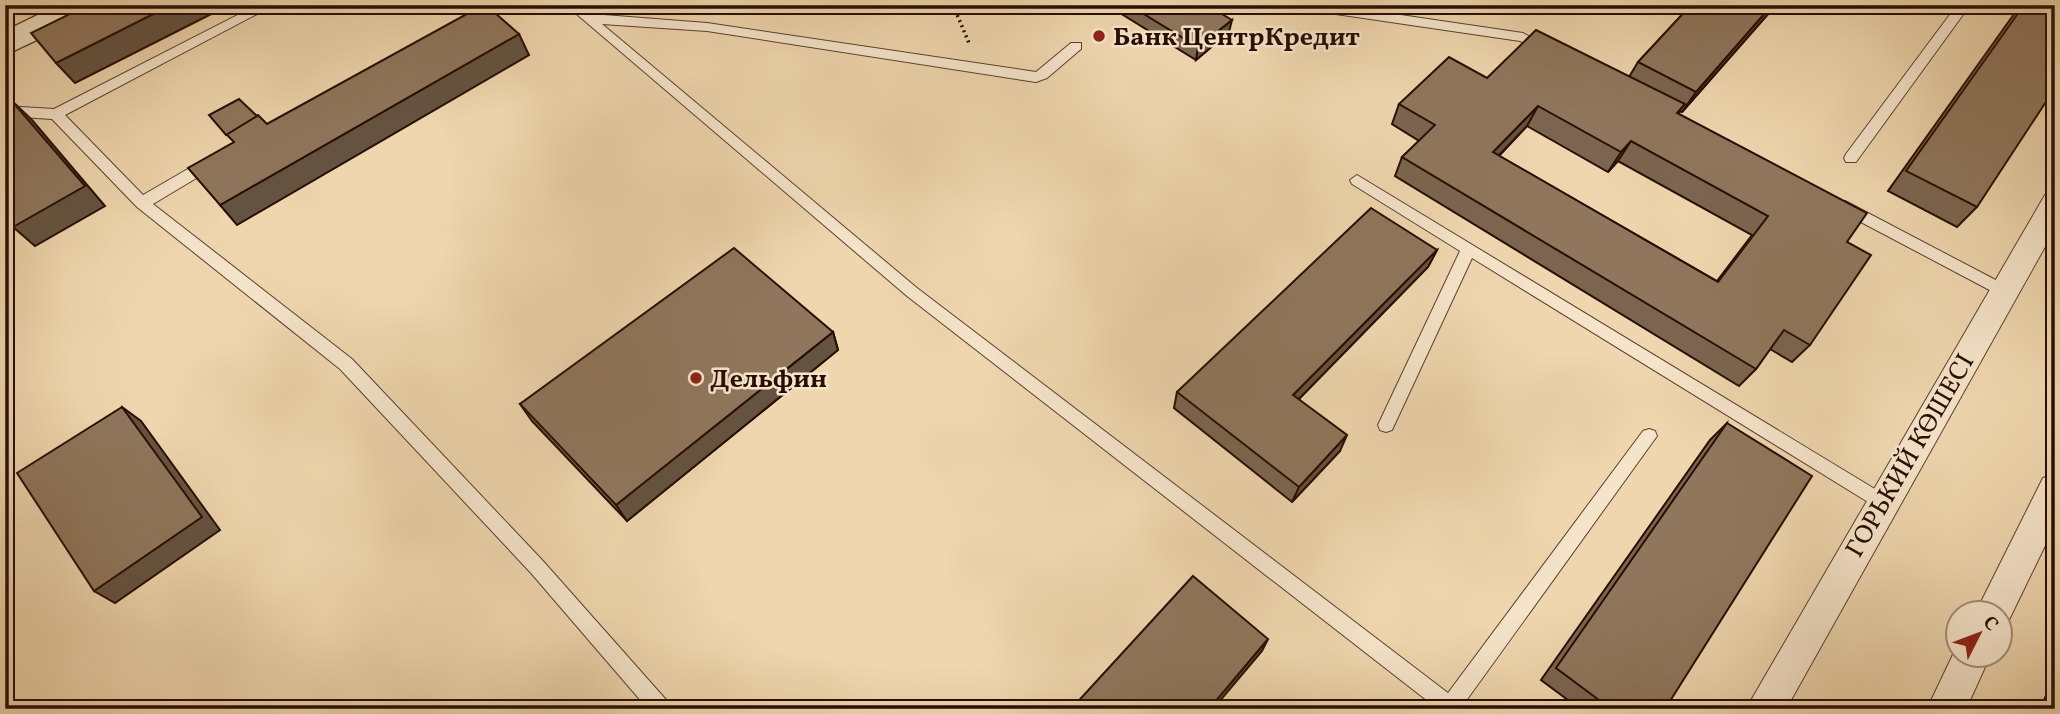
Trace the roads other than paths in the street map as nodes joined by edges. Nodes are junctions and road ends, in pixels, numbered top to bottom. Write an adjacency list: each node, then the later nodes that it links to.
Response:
1 (85, 5): 7 (street)
2 (268, 5): 11 (lane)
3 (572, 5): 6 (lane)
4 (1964, 5): 13 (lane)
5 (1329, 9): 9 (lane)
6 (586, 18): 8 (lane); 26 (lane)
7 (5, 44)
8 (1076, 46)
9 (1560, 56)
10 (5, 111): 11 (lane)
11 (56, 114): 16 (lane)
12 (224, 155): 16 (lane)
13 (1851, 158)
14 (1357, 180): 18 (lane)
15 (1831, 200): 19 (lane)
16 (142, 203): 27 (lane)
17 (2055, 203): 19 (street, ГОРЬКИЙ КӨШЕСІ)
18 (1469, 248): 20 (lane); 23 (lane)
19 (2004, 291): 23 (street, ГОРЬКИЙ КӨШЕСІ)
20 (1387, 425)
21 (1649, 436): 26 (lane)
22 (2055, 489): 24 (street)
23 (1882, 502): 28 (street, ГОРЬКИЙ КӨШЕСІ)
24 (2001, 598)
25 (1966, 668): 29 (street)
26 (1453, 707)
27 (661, 709)
28 (1765, 709)
29 (1946, 709)

